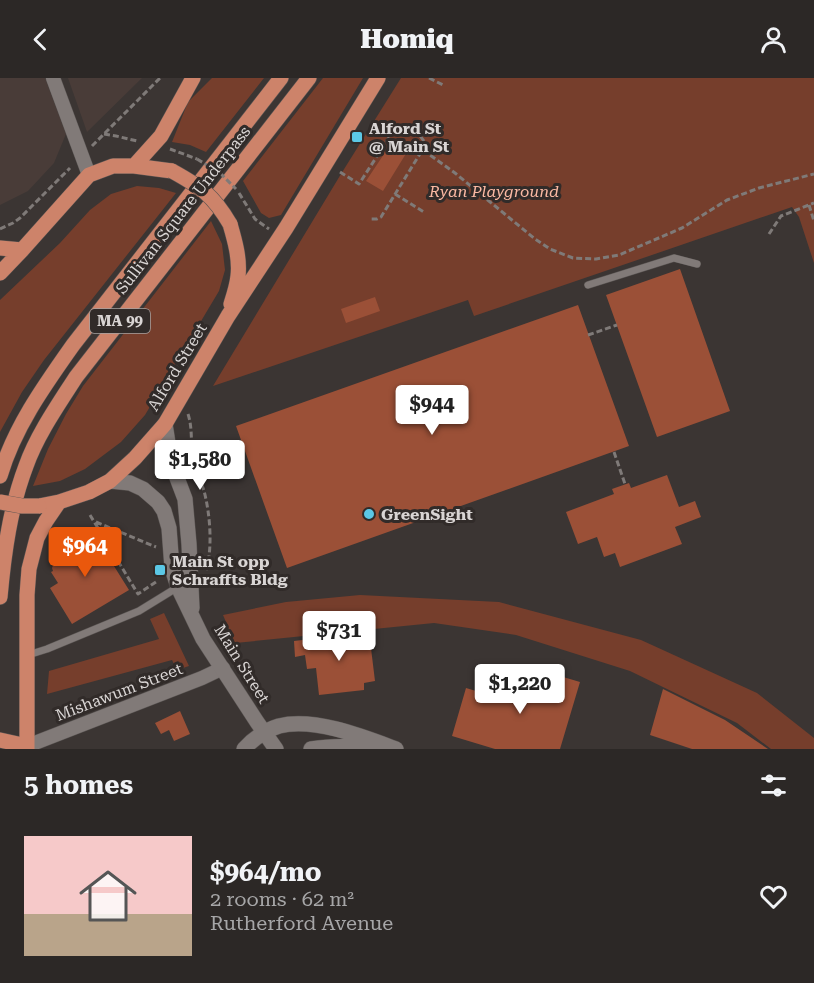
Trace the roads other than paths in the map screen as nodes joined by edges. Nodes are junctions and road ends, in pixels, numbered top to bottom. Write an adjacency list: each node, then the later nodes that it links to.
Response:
1 (53, 78): 7 (street)
2 (194, 78): 6 (main road)
3 (281, 78): 15 (main road, Sullivan Square Underpass / MA 99)
4 (309, 78): 20 (main road, Sullivan Square Underpass / MA 99)
5 (378, 78): 13 (main road, Alford Street)
6 (134, 166): 7 (main road, Alford Street); 13 (main road, Alford Street, bridge)
7 (89, 174): 9 (main road)
8 (0, 248): 9 (main road)
9 (22, 250): 11 (main road)
10 (697, 264): 12 (lane)
11 (0, 273)
12 (588, 285)
13 (228, 316): 14 (main road, Alford Street)
14 (165, 424): 16 (main road, Alford Street); 21 (main road, Main Street)
15 (0, 476)
16 (110, 481): 18 (main road, Alford Street); 19 (main road, Main Street)
17 (0, 502): 18 (main road, Alford Street, bridge)
18 (59, 502): 22 (main road)
19 (178, 587): 21 (main road, Main Street); 22 (lane)
20 (0, 597)
21 (192, 614): 23 (main road, Main Street)
22 (26, 656): 25 (main road)
23 (223, 668): 24 (main road, Main Street); 25 (street, Mishawum Street)
24 (264, 732): 26 (main road); 27 (main road, Main Street); 30 (main road)
25 (17, 744)
26 (244, 749)
27 (276, 749)
28 (311, 749): 29 (main road)
29 (381, 749)
30 (396, 749)

